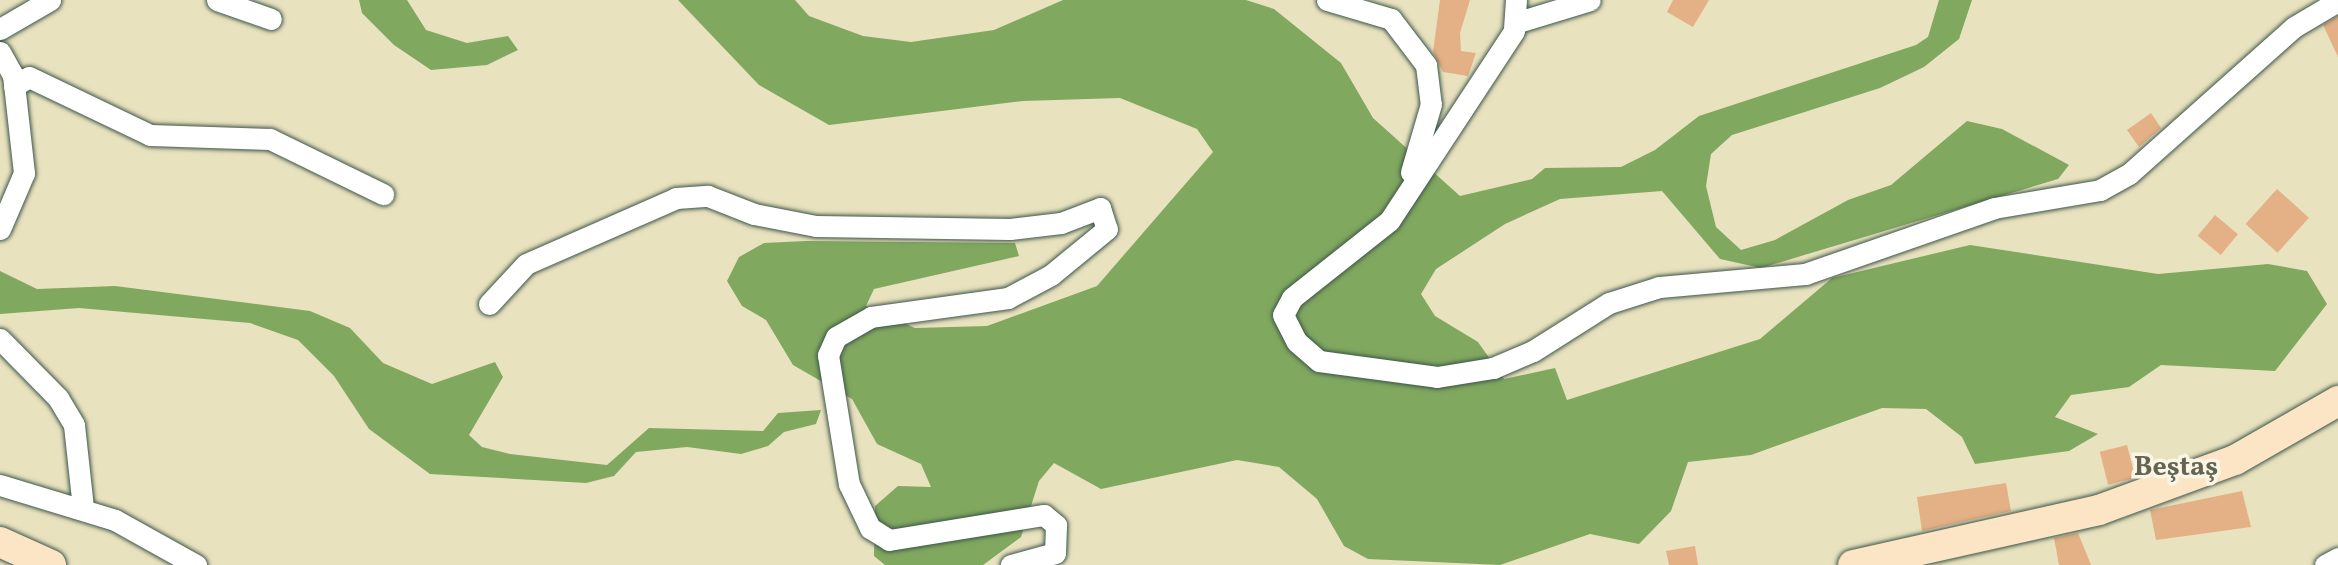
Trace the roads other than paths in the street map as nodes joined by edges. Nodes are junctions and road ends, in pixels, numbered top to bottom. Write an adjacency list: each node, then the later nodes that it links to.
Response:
1 (50, 0): 9 (street)
2 (217, 0): 7 (street)
3 (1327, 0): 13 (street)
4 (1516, 0): 8 (street)
5 (1590, 0): 8 (street)
6 (2338, 1): 13 (street)
7 (271, 19)
8 (1515, 23): 13 (street)
9 (0, 29)
10 (0, 52): 11 (street)
11 (14, 86): 12 (street); 14 (street)
12 (383, 194)
13 (1404, 198)
14 (0, 229)
15 (489, 304): 24 (street)
16 (0, 339): 19 (street)
17 (2338, 401): 25 (street)
18 (0, 485): 19 (street)
19 (83, 508): 23 (street)
20 (0, 542): 22 (street)
21 (2338, 558): 26 (street)
22 (51, 565)
23 (196, 565)
24 (1011, 565)
25 (1853, 565)
26 (2325, 565)

